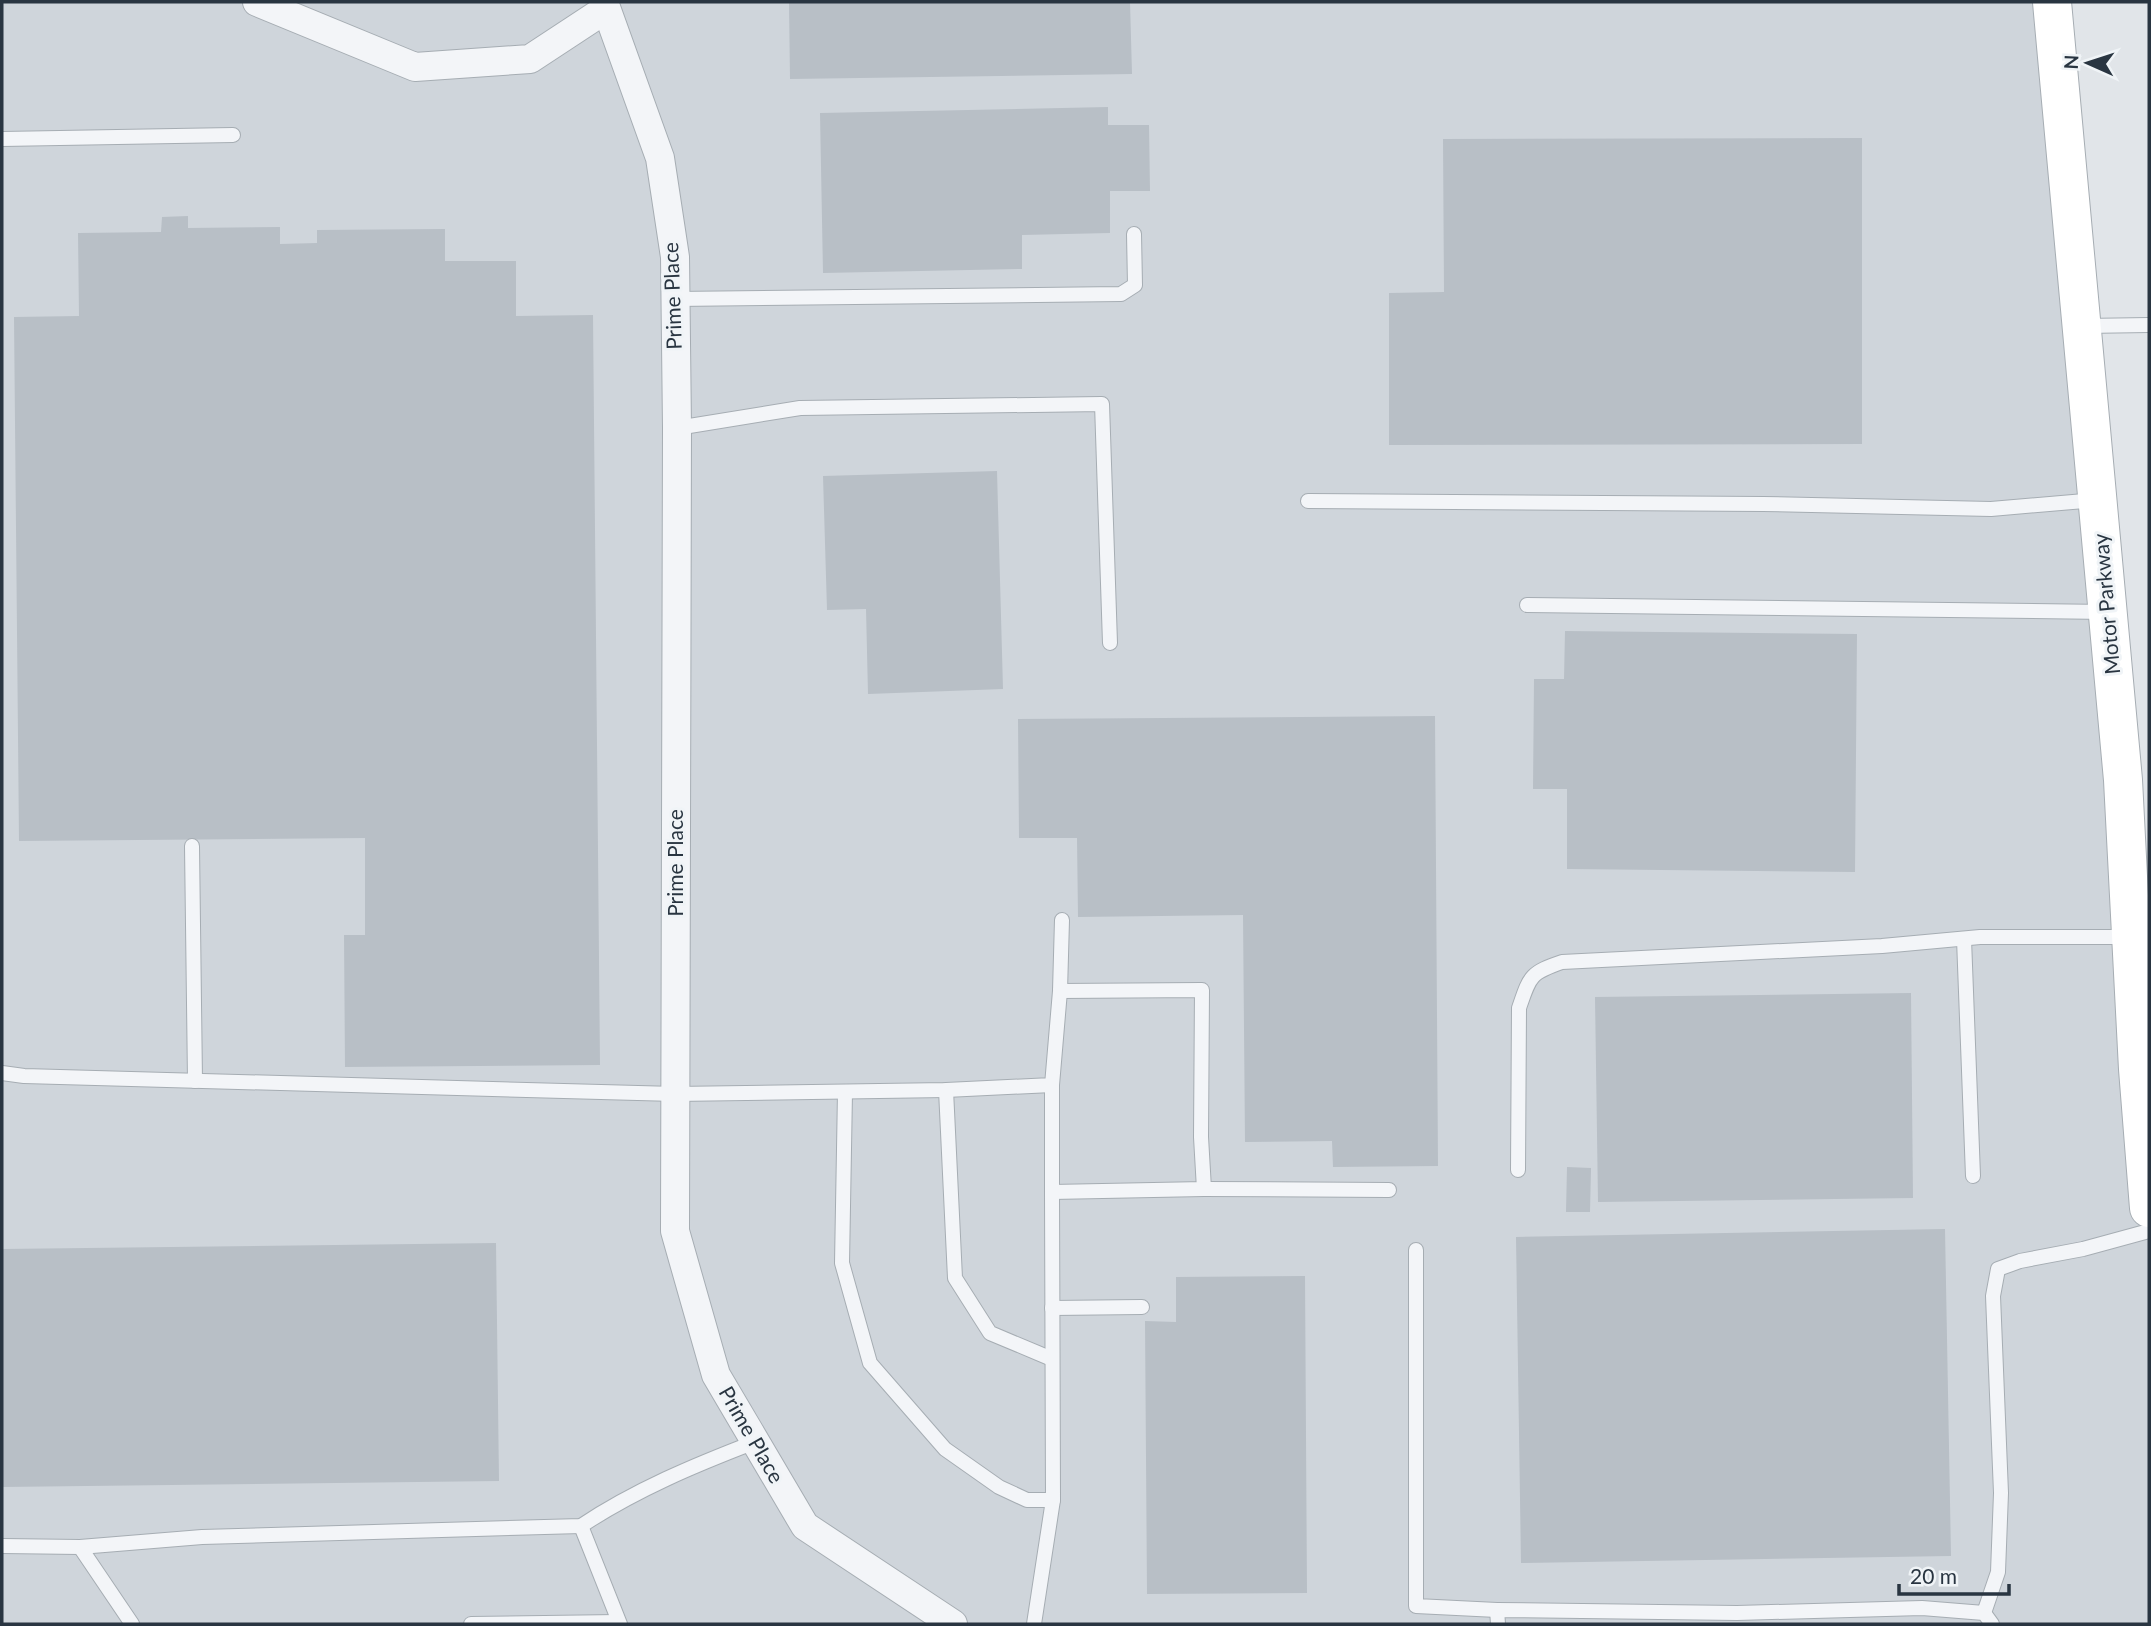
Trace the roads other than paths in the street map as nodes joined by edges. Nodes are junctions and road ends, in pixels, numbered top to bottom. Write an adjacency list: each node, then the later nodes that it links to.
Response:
1 (257, 2): 3 (street)
2 (2052, 2): 9 (main road, Motor Parkway)
3 (605, 6): 7 (street, Prime Place)
4 (233, 135): 5 (lane)
5 (2, 139)
6 (1134, 234): 7 (lane)
7 (675, 299): 10 (street, Prime Place)
8 (2149, 325): 9 (lane)
9 (2083, 326): 11 (main road, Motor Parkway)
10 (677, 428): 15 (lane); 26 (street, Prime Place)
11 (2098, 499): 12 (lane); 14 (main road, Motor Parkway)
12 (1308, 501)
13 (1527, 605): 14 (lane)
14 (2108, 612): 18 (main road, Motor Parkway)
15 (1110, 643)
16 (192, 846): 22 (lane)
17 (1062, 920): 20 (lane)
18 (2131, 937): 19 (lane); 32 (main road, Motor Parkway)
19 (1964, 939): 27 (lane); 28 (lane)
20 (1060, 991): 23 (lane); 29 (lane)
21 (2, 1073): 22 (lane)
22 (195, 1081): 26 (lane)
23 (1052, 1085): 24 (lane); 31 (lane)
24 (946, 1090): 25 (lane); 37 (lane)
25 (845, 1092): 26 (lane); 39 (lane)
26 (676, 1094): 38 (street, Prime Place)
27 (1518, 1170)
28 (1973, 1175)
29 (1204, 1189): 30 (lane); 31 (lane)
30 (1390, 1190)
31 (1052, 1192): 36 (lane)
32 (2149, 1208)
33 (2149, 1231): 44 (lane)
34 (1416, 1250): 43 (lane)
35 (1142, 1307): 36 (lane)
36 (1052, 1308): 37 (lane)
37 (1052, 1359): 39 (lane)
38 (755, 1442): 40 (lane); 48 (street, Prime Place)
39 (1053, 1500): 49 (lane)
40 (581, 1526): 42 (lane); 45 (lane)
41 (2, 1546): 42 (lane)
42 (80, 1547): 46 (lane)
43 (1498, 1617): 44 (lane)
44 (1988, 1618)
45 (619, 1623): 47 (lane)
46 (132, 1624)
47 (471, 1624)
48 (953, 1624)
49 (1034, 1624)

